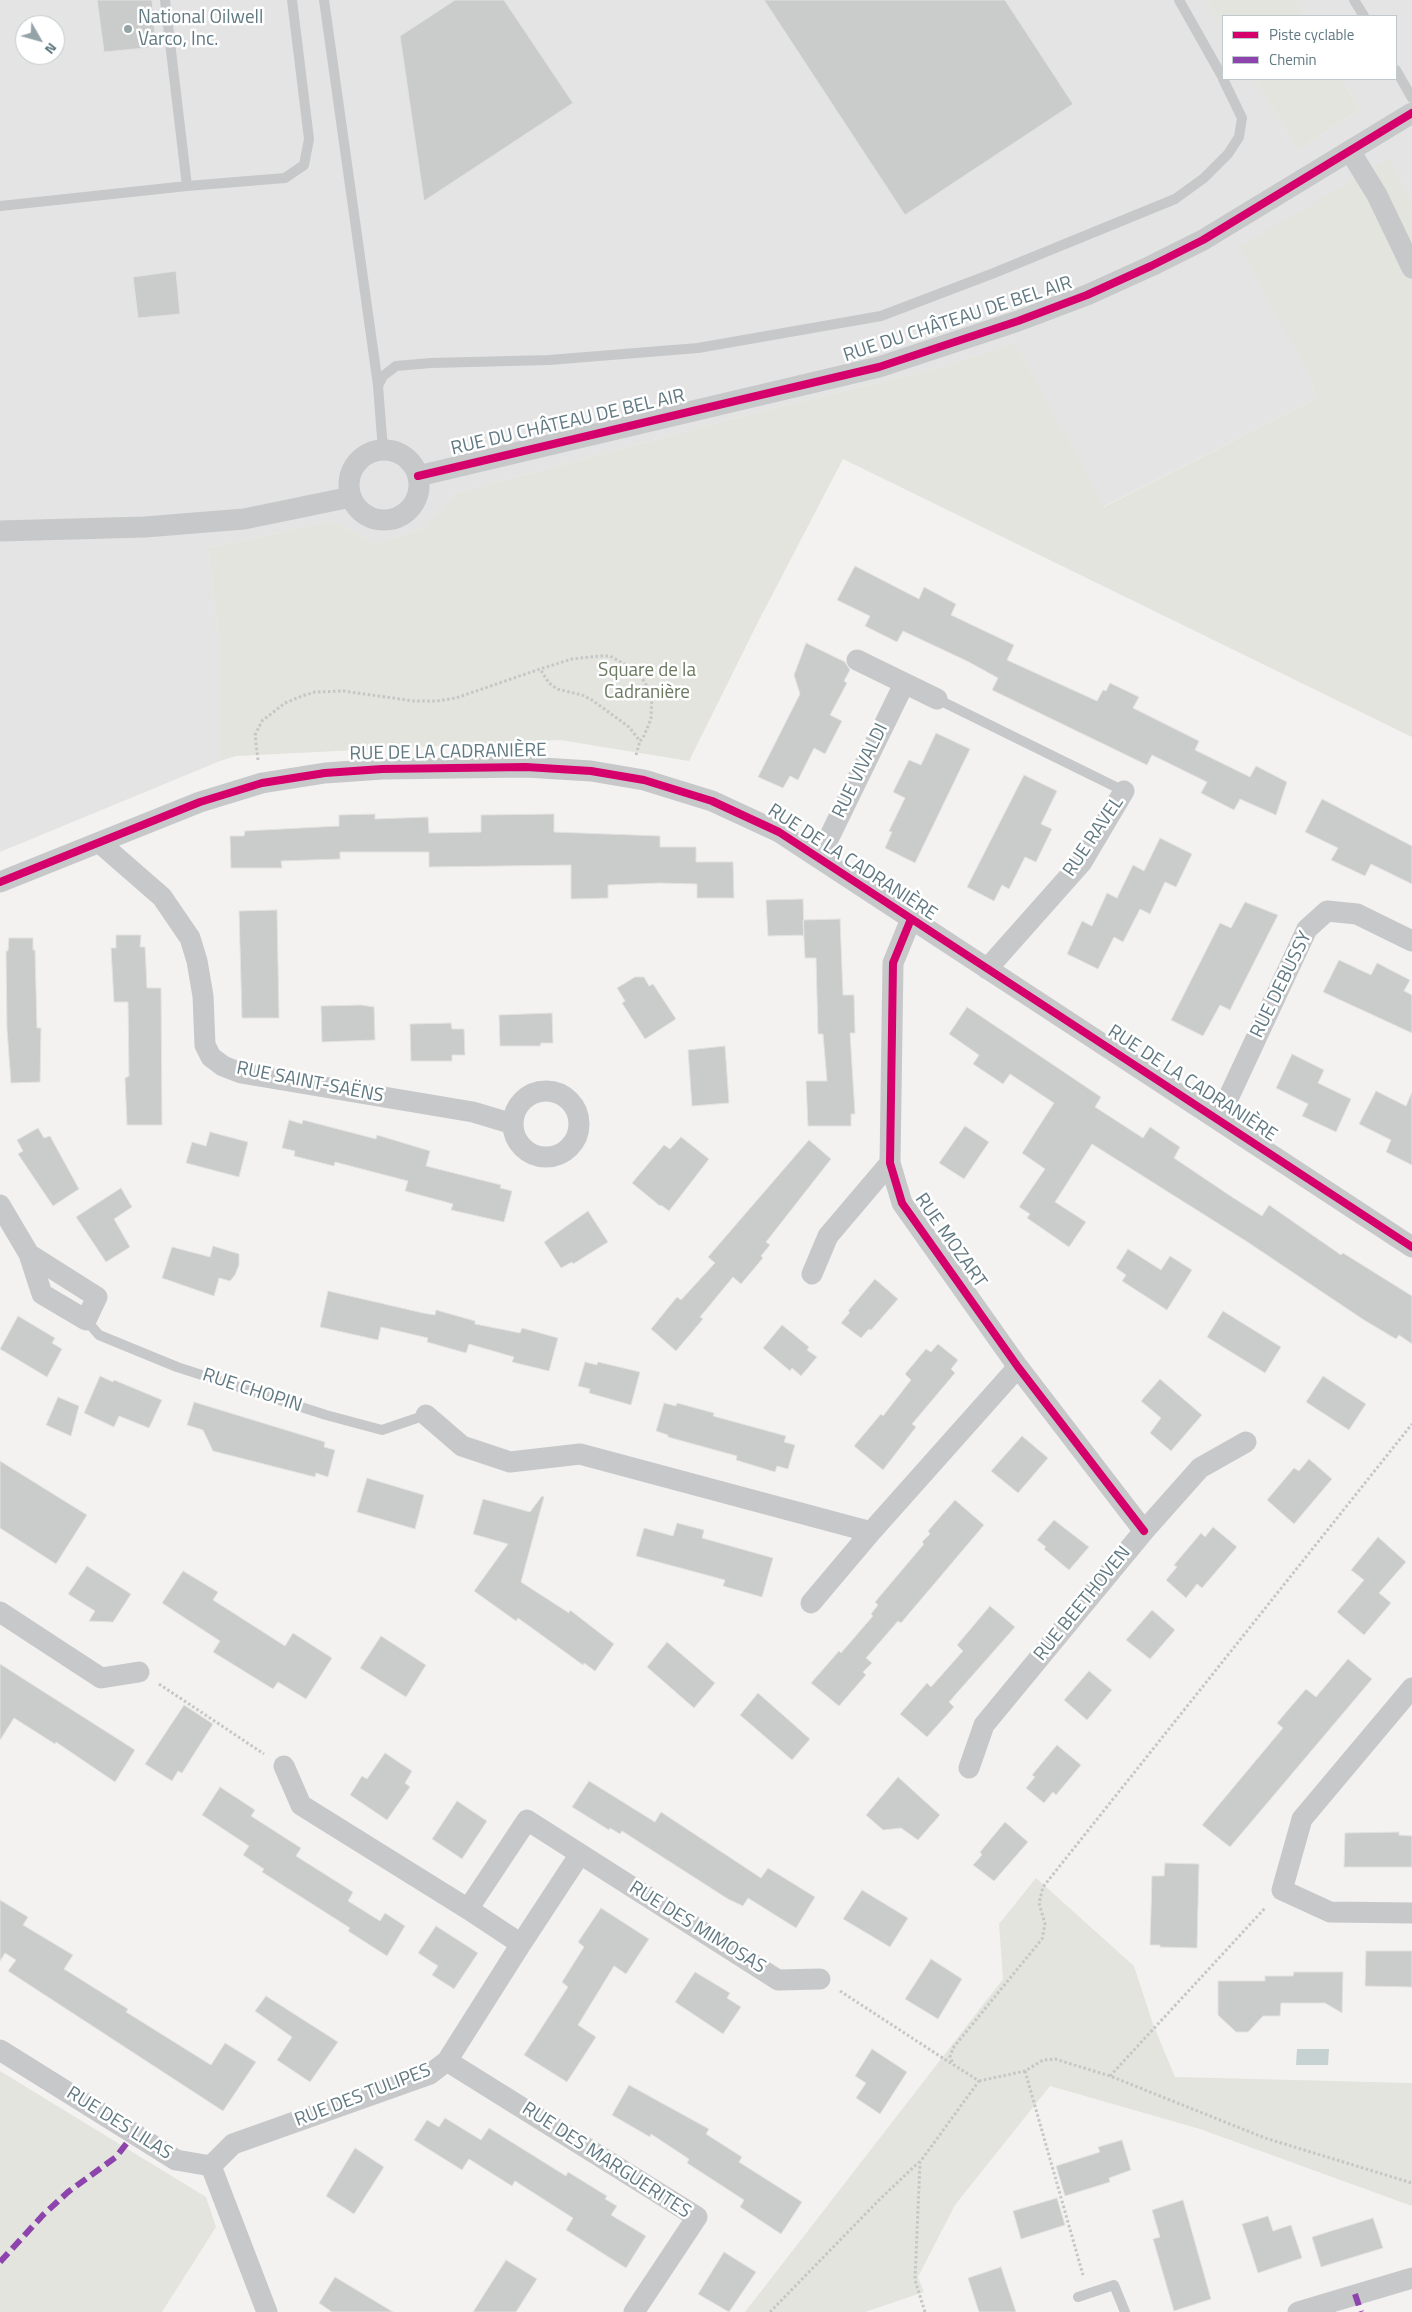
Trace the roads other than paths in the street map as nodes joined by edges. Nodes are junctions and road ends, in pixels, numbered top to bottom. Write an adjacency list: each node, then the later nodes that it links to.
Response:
1 (165, 0): 13 (lane)
2 (292, 0): 13 (lane)
3 (324, 0): 16 (lane)
4 (1179, 0): 8 (lane)
5 (1354, 0): 6 (lane)
6 (1363, 15)
7 (1397, 72): 10 (lane)
8 (1222, 77)
9 (1223, 80): 16 (lane)
10 (1412, 98)
11 (1412, 113): 12 (street, RUE DU CHÂTEAU DE BEL AIR)
12 (1350, 151): 15 (street); 18 (street, RUE DU CHÂTEAU DE BEL AIR)
13 (187, 186): 14 (lane)
14 (0, 206)
15 (1412, 268)
16 (378, 386): 17 (lane)
17 (383, 450): 18 (street); 19 (street)
18 (418, 476): 19 (street)
19 (351, 496): 20 (street)
20 (0, 531)
21 (858, 660): 22 (street)
22 (904, 684): 23 (street); 26 (street, RUE VIVALDI)
23 (937, 699): 24 (lane, RUE RAVEL)
24 (1124, 791): 30 (street, RUE RAVEL)
25 (100, 843): 26 (street, RUE DE LA CADRANIÈRE); 27 (street, RUE DE LA CADRANIÈRE); 32 (street, RUE SAINT-SAËNS)
26 (819, 858): 28 (street, RUE DE LA CADRANIÈRE)
27 (0, 882)
28 (911, 919): 30 (street, RUE DE LA CADRANIÈRE); 33 (street, RUE MOZART)
29 (1412, 941): 31 (street, RUE DEBUSSY)
30 (986, 969): 31 (street, RUE DE LA CADRANIÈRE)
31 (1218, 1120): 35 (street, RUE DE LA CADRANIÈRE)
32 (513, 1124)
33 (890, 1163): 36 (street); 38 (street, RUE MOZART)
34 (0, 1205): 37 (street, RUE CHOPIN)
35 (1412, 1247)
36 (812, 1274)
37 (86, 1320): 39 (lane, RUE CHOPIN)
38 (1018, 1367): 41 (street, RUE MOZART); 42 (street)
39 (426, 1415): 42 (street)
40 (1246, 1442): 41 (street, RUE BEETHOVEN)
41 (1144, 1531): 48 (street, RUE BEETHOVEN)
42 (871, 1532): 43 (street)
43 (811, 1603)
44 (0, 1612): 45 (street)
45 (139, 1672)
46 (1412, 1688): 51 (street)
47 (284, 1766): 50 (street)
48 (969, 1768)
49 (580, 1854): 50 (street, RUE DES MIMOSAS); 52 (street); 53 (street, RUE DES MIMOSAS)
50 (468, 1909): 52 (street)
51 (1412, 1913)
52 (521, 1944): 55 (street, RUE DES TULIPES)
53 (820, 1979)
54 (0, 2050): 56 (street, RUE DES LILAS)
55 (447, 2060): 56 (street, RUE DES TULIPES); 60 (street, RUE DES MARGUERITES)
56 (211, 2166): 59 (street)
57 (1412, 2278): 62 (street)
58 (1078, 2297): 61 (lane)
59 (267, 2312)
60 (634, 2312)
61 (1125, 2312)
62 (1298, 2312)

